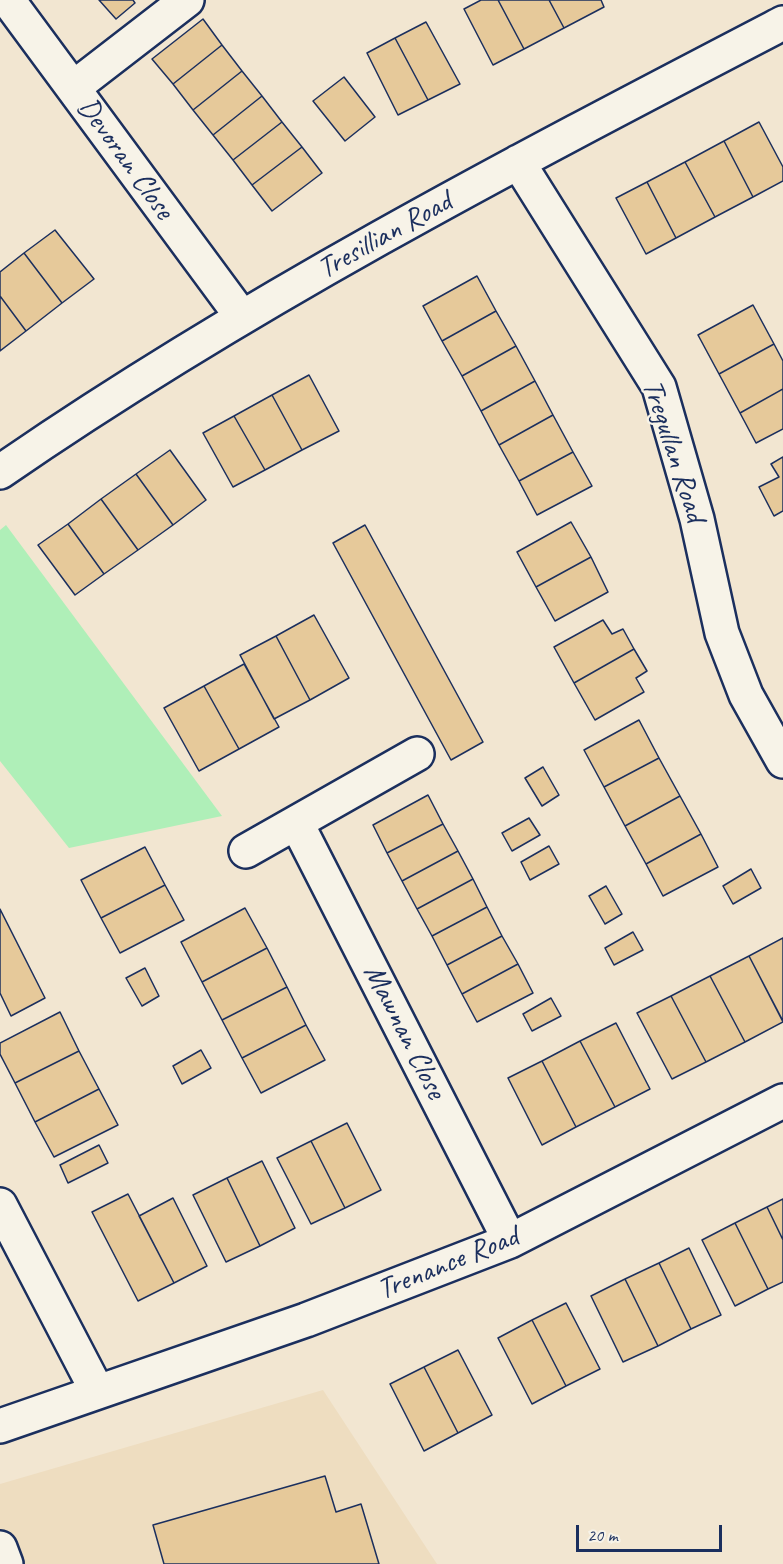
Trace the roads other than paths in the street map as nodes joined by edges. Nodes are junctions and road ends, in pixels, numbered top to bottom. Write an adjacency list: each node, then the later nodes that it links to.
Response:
1 (8, 0): 4 (street, Devoran Close)
2 (187, 0): 4 (street)
3 (783, 23): 5 (street, Tresillian Road)
4 (73, 88): 6 (street, Devoran Close)
5 (518, 162): 6 (street, Tresillian Road); 9 (street, Tregullan Road)
6 (242, 317): 7 (street, Tresillian Road)
7 (0, 472)
8 (417, 754): 10 (street)
9 (783, 761)
10 (297, 824): 11 (street); 14 (street, Mawnan Close)
11 (246, 851)
12 (783, 1101): 14 (street, Trenance Road)
13 (0, 1205): 15 (street)
14 (510, 1241): 15 (street, Trenance Road)
15 (97, 1391): 16 (street, Trenance Road)
16 (0, 1426)
17 (0, 1548): 18 (street)
18 (6, 1564)

